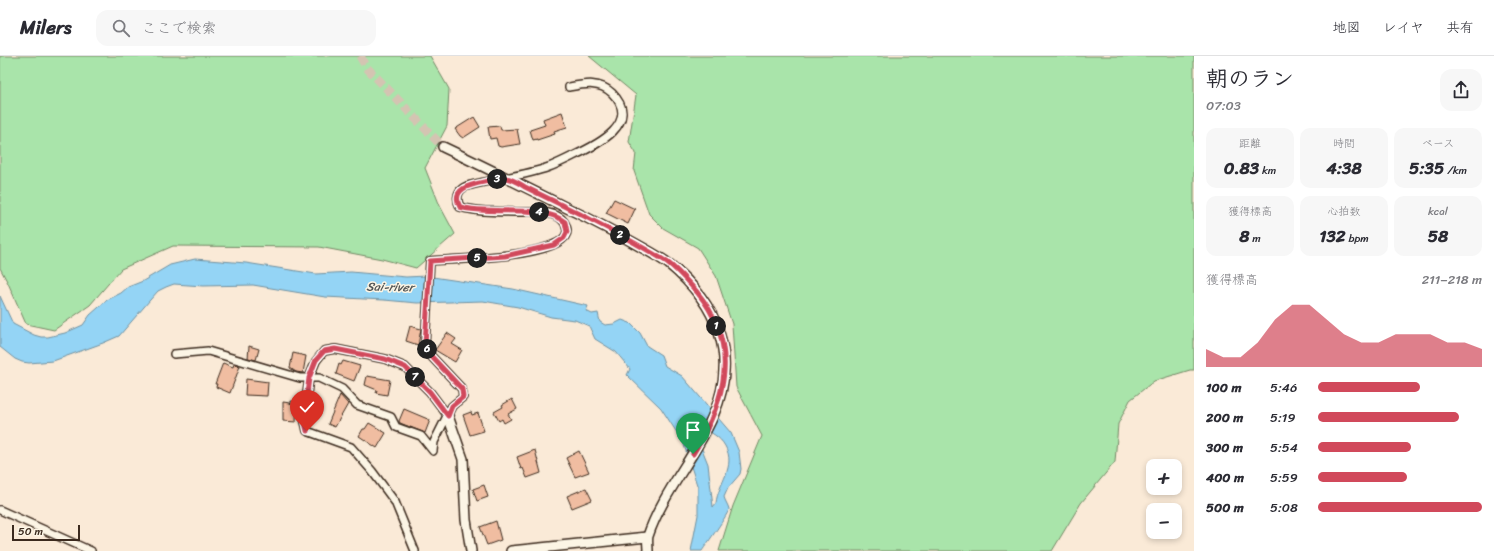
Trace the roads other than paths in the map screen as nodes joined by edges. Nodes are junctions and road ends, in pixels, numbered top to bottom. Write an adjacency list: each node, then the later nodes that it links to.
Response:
1 (569, 87): 3 (street)
2 (444, 147): 3 (street)
3 (506, 178): 6 (street); 8 (street)
4 (174, 354): 5 (street)
5 (309, 378): 6 (street); 6 (street); 10 (street)
6 (448, 416): 11 (street)
7 (0, 510): 9 (street)
8 (647, 537): 12 (street); 13 (street)
9 (91, 551)
10 (415, 551)
11 (471, 551)
12 (511, 551)
13 (648, 551)

